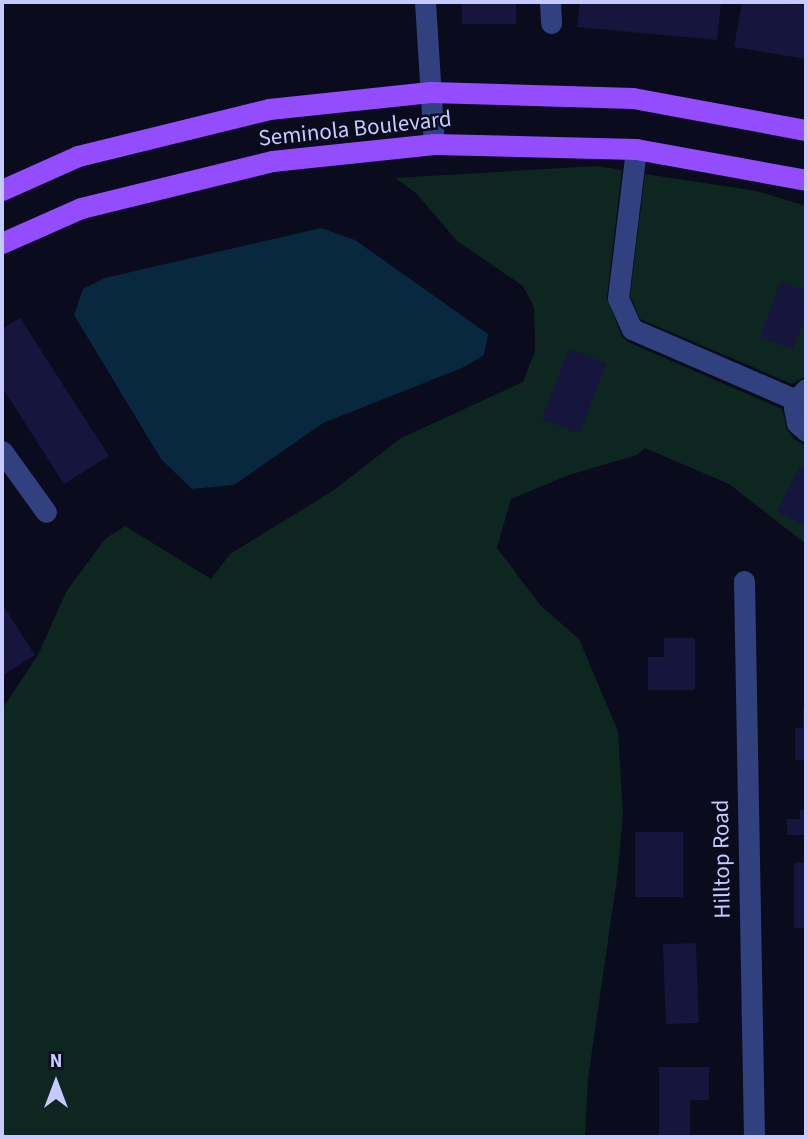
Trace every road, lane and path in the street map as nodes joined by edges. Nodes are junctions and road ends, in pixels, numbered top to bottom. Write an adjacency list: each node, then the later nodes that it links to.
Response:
1 (425, 2): 2 (street)
2 (430, 92): 3 (main road, Seminola Boulevard); 4 (street); 7 (main road, Seminola Boulevard)
3 (806, 130)
4 (434, 144): 5 (main road, Seminola Boulevard); 8 (main road, Seminola Boulevard)
5 (636, 149): 6 (main road, Seminola Boulevard); 9 (street)
6 (806, 180)
7 (2, 190)
8 (2, 243)
9 (801, 395): 10 (street)
10 (806, 431)
11 (2, 452): 12 (street)
12 (46, 512)
13 (744, 581): 14 (street, Hilltop Road)
14 (754, 1137)

